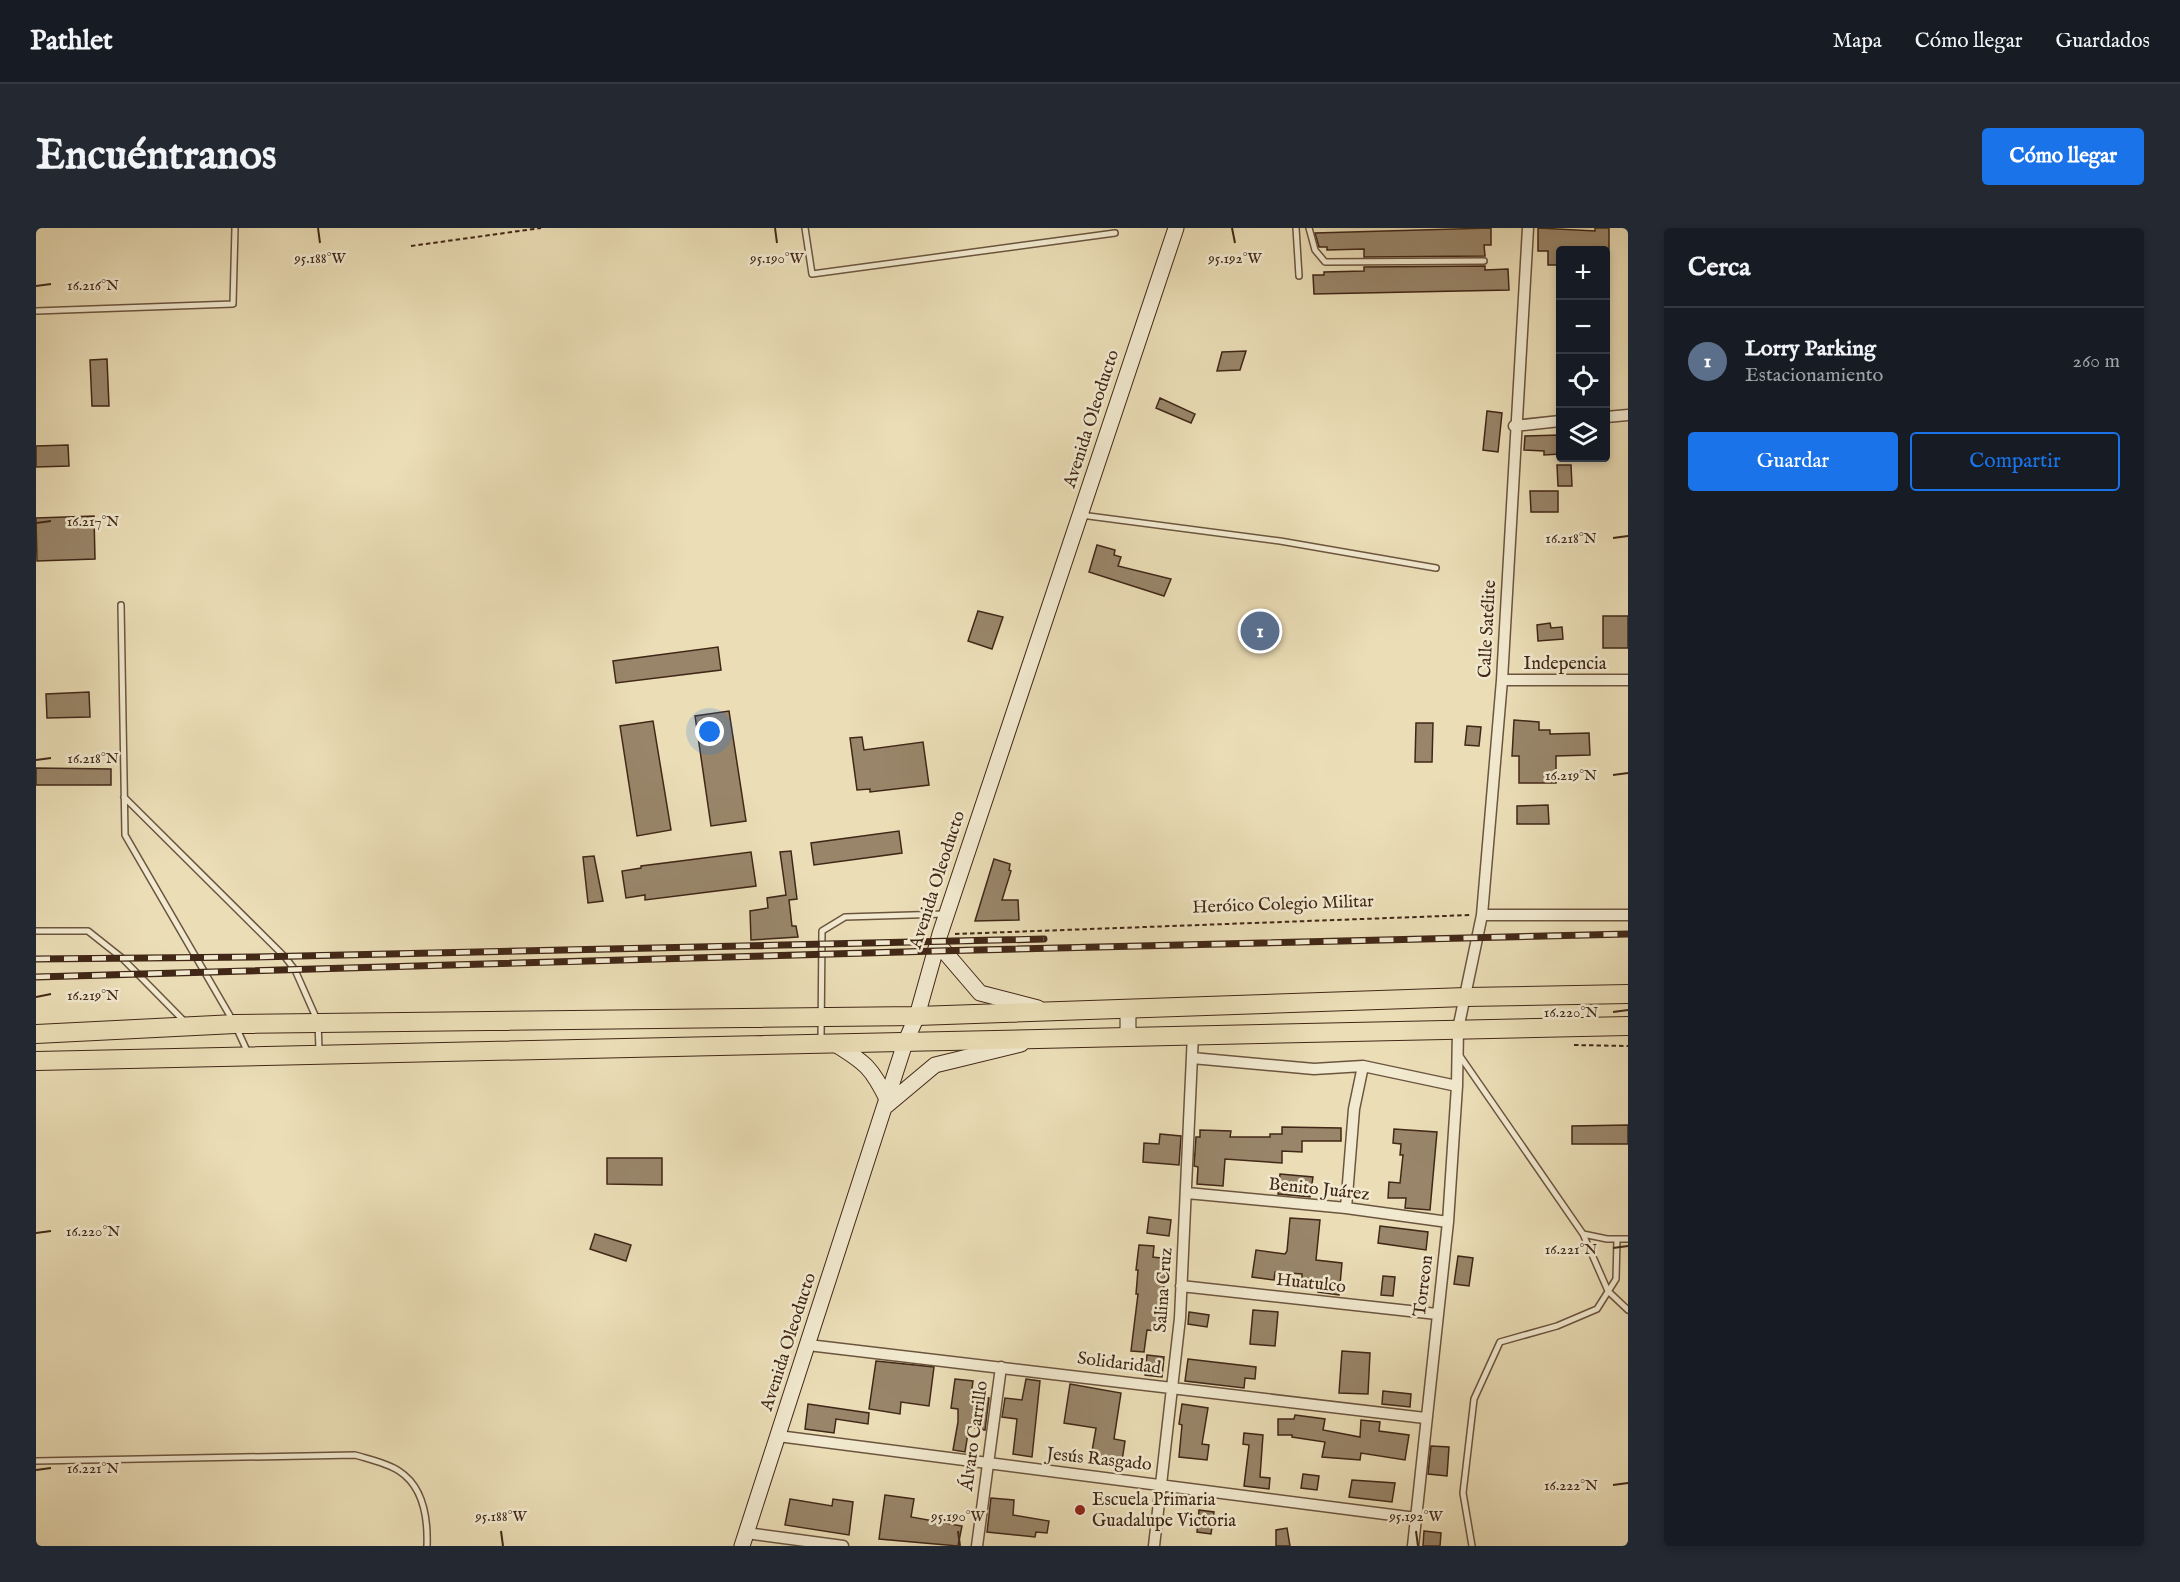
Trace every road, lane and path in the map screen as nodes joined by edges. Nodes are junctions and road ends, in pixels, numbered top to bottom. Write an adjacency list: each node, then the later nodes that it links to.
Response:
1 (235, 228): 12 (lane)
2 (541, 228): 9 (path)
3 (805, 228): 8 (lane)
4 (1176, 228): 17 (main road, Avenida Oleoducto)
5 (1296, 228): 11 (lane)
6 (1309, 228): 10 (lane)
7 (1528, 228): 16 (street, Calle Satélite)
8 (1115, 233)
9 (411, 246)
10 (1484, 261)
11 (1299, 276)
12 (36, 311)
13 (1628, 415): 14 (street)
14 (1610, 417)
15 (1556, 421): 16 (street)
16 (1514, 426): 20 (street, Calle Satélite)
17 (1080, 515): 18 (lane); 23 (main road, Avenida Oleoducto)
18 (1436, 568)
19 (121, 605): 22 (lane)
20 (1502, 680): 21 (street, Indepencia); 24 (street, Calle Satélite)
21 (1628, 680)
22 (124, 797): 34 (lane); 35 (lane)
23 (947, 914): 27 (main road, Avenida Oleoducto); 33 (lane)
24 (1482, 915): 25 (street); 27 (path, Heróico Colegio Militar); 29 (street, Calle Satélite)
25 (1628, 915)
26 (36, 931): 37 (lane)
27 (939, 939): 31 (main road); 32 (main road, Avenida Oleoducto)
28 (1628, 994): 29 (main road)
29 (1466, 997): 30 (main road); 38 (street, Calle Satélite)
30 (1128, 1008): 31 (main road); 41 (main road)
31 (1050, 1011): 32 (main road)
32 (917, 1016): 33 (main road); 43 (main road, Avenida Oleoducto)
33 (822, 1017): 34 (main road); 44 (lane)
34 (318, 1022): 35 (main road); 45 (lane)
35 (235, 1024): 37 (main road); 47 (lane)
36 (1628, 1026): 38 (main road)
37 (190, 1027): 39 (main road)
38 (1458, 1029): 40 (main road); 46 (street, Torreon)
39 (36, 1034)
40 (1193, 1034): 41 (main road); 48 (street, Salina Cruz)
41 (1128, 1035): 42 (main road)
42 (1050, 1037): 43 (main road); 52 (main road)
43 (905, 1043): 44 (main road); 52 (main road, Avenida Oleoducto)
44 (828, 1044): 45 (main road); 52 (main road)
45 (319, 1053): 47 (main road)
46 (1458, 1054): 51 (street, Torreon); 56 (lane)
47 (249, 1056): 49 (main road)
48 (1192, 1058): 50 (street); 53 (street, Salina Cruz)
49 (36, 1061)
50 (1363, 1066): 51 (street); 54 (street)
51 (1457, 1086): 55 (street, Torreon)
52 (887, 1104): 63 (main road, Avenida Oleoducto)
53 (1187, 1193): 54 (street, Benito Juárez); 59 (street, Salina Cruz)
54 (1346, 1208): 55 (street, Benito Juárez)
55 (1448, 1222): 62 (street, Torreon)
56 (1582, 1234): 57 (lane); 60 (lane)
57 (1617, 1239): 58 (lane); 60 (lane)
58 (1628, 1239)
59 (1181, 1286): 62 (street, Huatulco); 65 (street, Salina Cruz)
60 (1608, 1292): 61 (lane); 78 (lane)
61 (1628, 1310)
62 (1437, 1314): 66 (street, Torreon)
63 (808, 1345): 64 (street, Solidaridad); 67 (main road, Avenida Oleoducto)
64 (1001, 1367): 65 (street, Solidaridad); 69 (street, Álvaro Carrillo)
65 (1172, 1388): 66 (street, Solidaridad); 70 (street, Salina Cruz)
66 (1425, 1418): 71 (street, Torreon)
67 (778, 1436): 69 (street, Jesús Rasgado); 72 (main road, Avenida Oleoducto)
68 (36, 1461): 73 (lane)
69 (988, 1465): 70 (street, Jesús Rasgado); 75 (street, Álvaro Carrillo)
70 (1162, 1484): 71 (street, Jesús Rasgado); 76 (street, Salina Cruz)
71 (1416, 1518): 77 (street, Torreon)
72 (744, 1540): 74 (street)
73 (427, 1546)
74 (843, 1546)
75 (977, 1546)
76 (1154, 1546)
77 (1413, 1546)
78 (1472, 1546)

